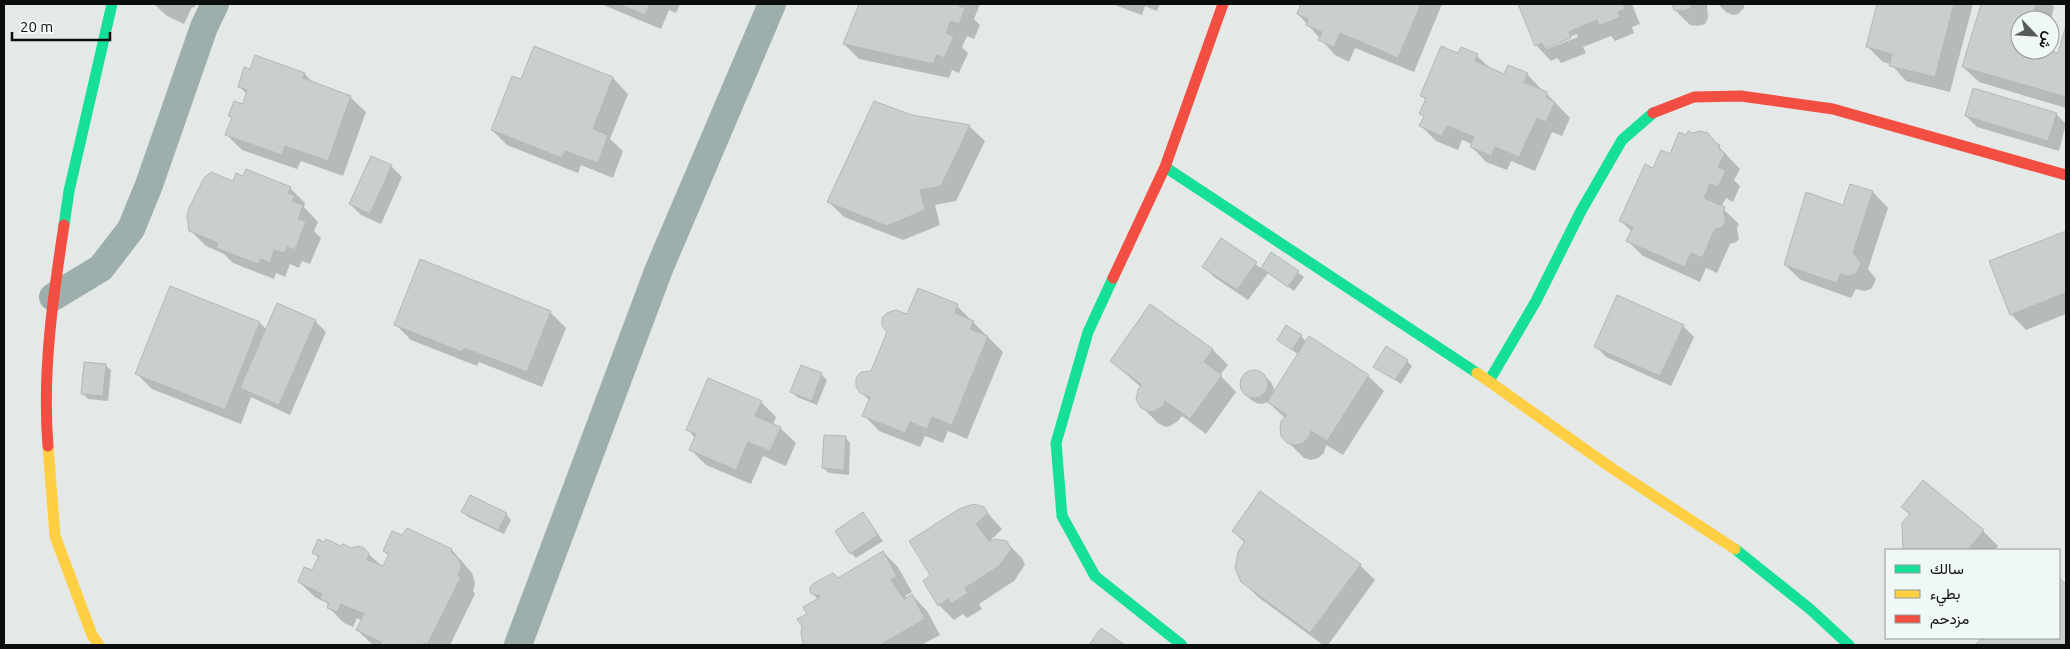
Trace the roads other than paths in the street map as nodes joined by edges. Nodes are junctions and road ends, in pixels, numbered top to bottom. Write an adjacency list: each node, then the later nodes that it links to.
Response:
1 (112, 4): 7 (street)
2 (214, 4): 7 (street)
3 (772, 4): 10 (street)
4 (1223, 4): 5 (street)
5 (1164, 167): 8 (street); 11 (street)
6 (2066, 174): 8 (street)
7 (53, 297): 9 (street)
8 (1489, 381): 12 (street)
9 (99, 645)
10 (518, 645)
11 (1182, 645)
12 (1849, 645)

